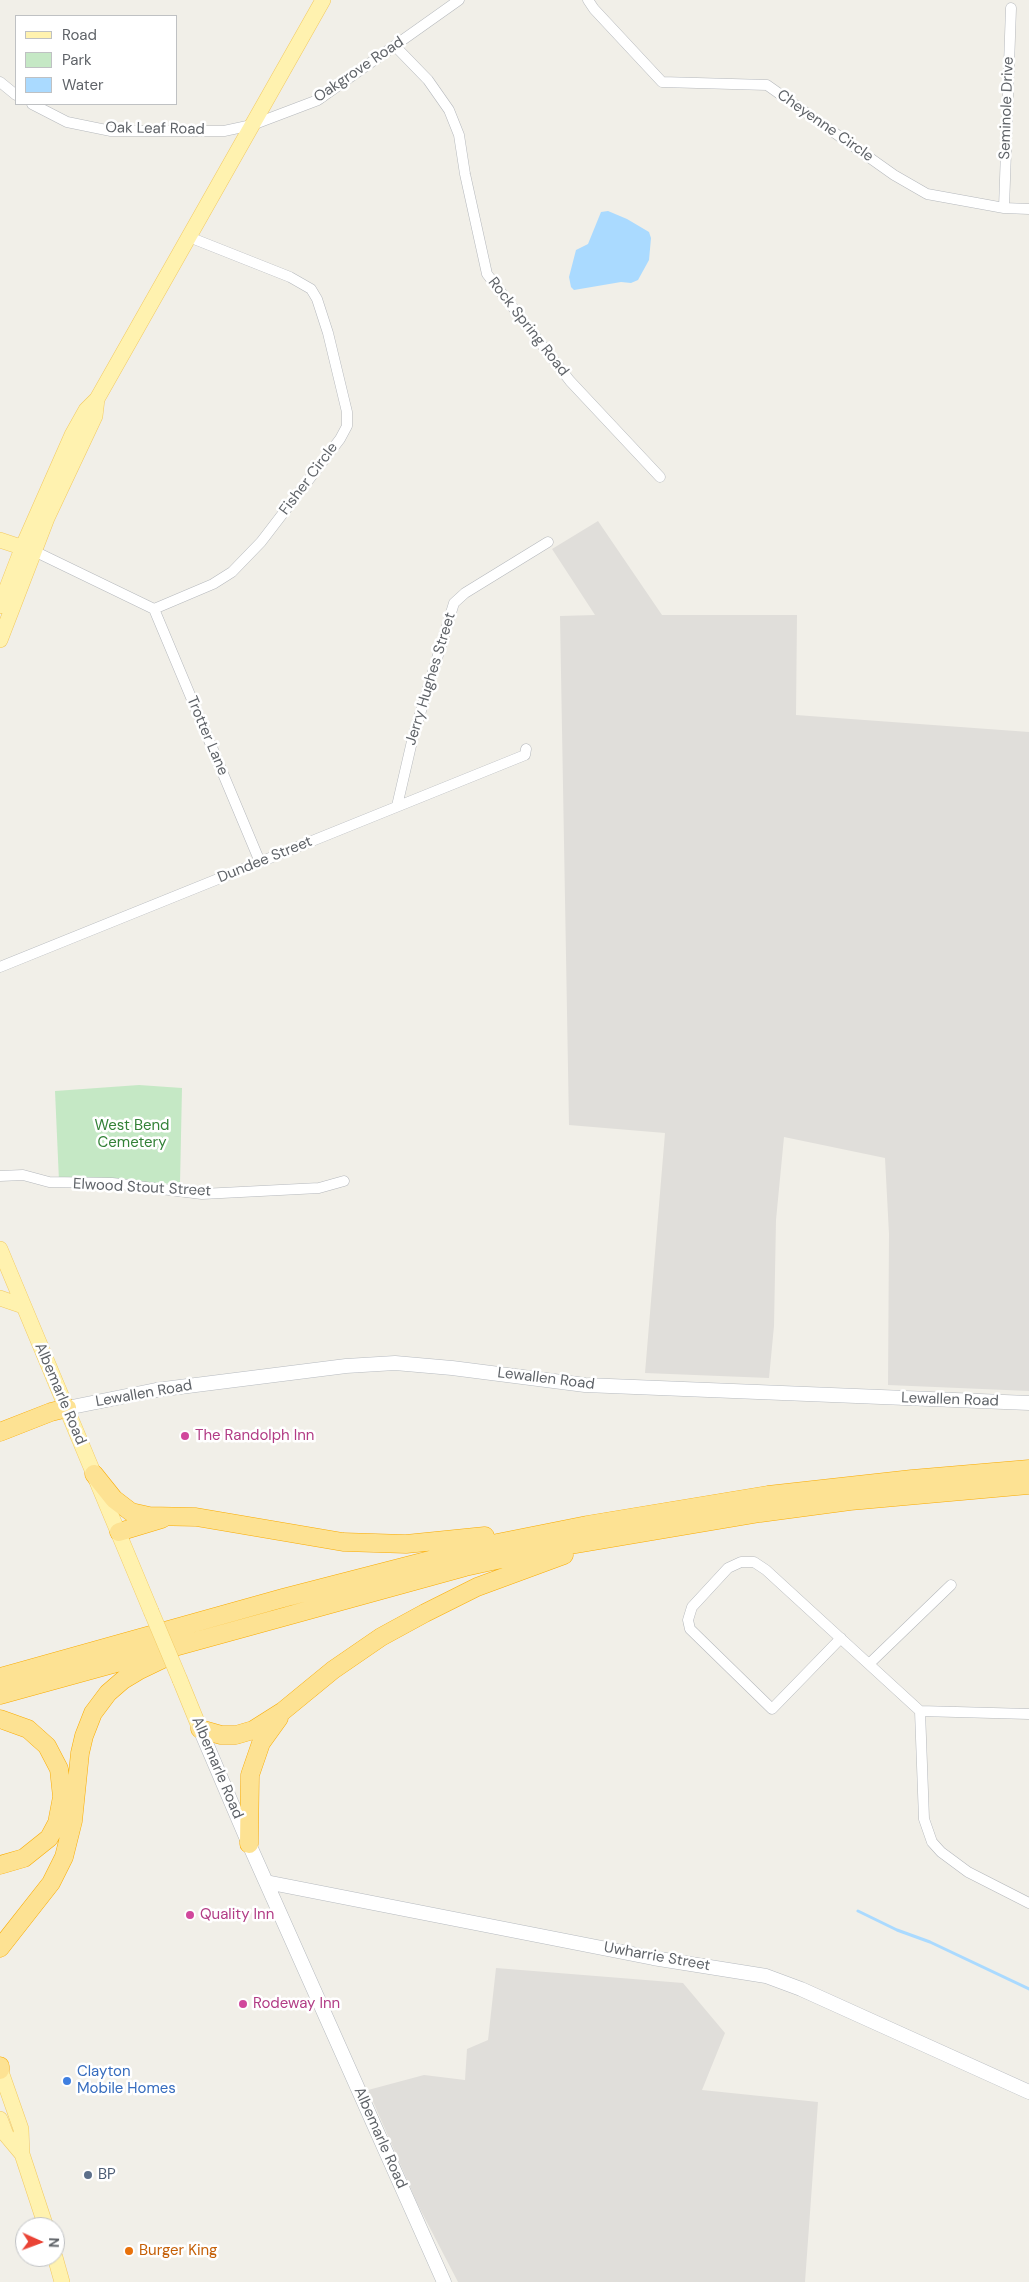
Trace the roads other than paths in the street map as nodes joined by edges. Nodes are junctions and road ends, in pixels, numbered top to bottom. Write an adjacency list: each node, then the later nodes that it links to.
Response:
1 (323, 0): 9 (main road)
2 (458, 0): 5 (street, Oakgrove Road)
3 (588, 0): 10 (street, Cheyenne Circle)
4 (1011, 8): 10 (street, Seminole Drive)
5 (395, 46): 9 (street, Oakgrove Road); 13 (street, Rock Spring Road)
6 (0, 82): 7 (street)
7 (15, 95)
8 (34, 105): 9 (street, Oak Leaf Road)
9 (252, 126): 12 (main road)
10 (1004, 208): 11 (street, Cheyenne Circle)
11 (1029, 209)
12 (189, 236): 16 (main road); 18 (street, Fisher Circle)
13 (660, 477)
14 (0, 540): 16 (main road)
15 (548, 542): 21 (street, Jerry Hughes Street)
16 (28, 549): 17 (main road); 18 (street); 19 (main road)
17 (0, 606)
18 (154, 609): 22 (street, Trotter Lane)
19 (0, 640)
20 (526, 749): 21 (street, Dundee Street)
21 (398, 806): 22 (street, Dundee Street)
22 (260, 862): 23 (street, Dundee Street)
23 (0, 967)
24 (0, 1176): 25 (street, Elwood Stout Street)
25 (344, 1181)
26 (0, 1248): 28 (main road, Albemarle Road)
27 (0, 1298): 28 (main road)
28 (23, 1306): 30 (main road, Albemarle Road)
29 (1029, 1404): 30 (street, Lewallen Road)
30 (67, 1408): 31 (highway); 33 (main road, Albemarle Road)
31 (0, 1432)
32 (1029, 1469): 36 (highway)
33 (94, 1474): 35 (highway); 37 (main road, Albemarle Road)
34 (1029, 1485): 38 (highway)
35 (170, 1516): 36 (highway); 37 (highway)
36 (587, 1524): 43 (highway)
37 (119, 1532): 49 (main road, Albemarle Road, bridge)
38 (624, 1535): 40 (highway); 45 (highway)
39 (951, 1584): 42 (street)
40 (224, 1633): 44 (highway); 54 (highway)
41 (841, 1638): 41 (street); 42 (street)
42 (869, 1664): 46 (street)
43 (0, 1677)
44 (0, 1694)
45 (283, 1711): 49 (highway); 50 (highway)
46 (920, 1711): 47 (street); 53 (street)
47 (1029, 1714)
48 (0, 1719): 51 (highway)
49 (200, 1729): 50 (street, Albemarle Road)
50 (249, 1844): 52 (street, Albemarle Road)
51 (0, 1865)
52 (266, 1882): 56 (street, Uwharrie Street); 62 (street, Albemarle Road)
53 (1029, 1903)
54 (0, 1948)
55 (0, 2069): 58 (main road)
56 (1029, 2092)
57 (0, 2120): 58 (main road)
58 (22, 2154): 59 (main road)
59 (43, 2217)
60 (58, 2267): 61 (main road)
61 (62, 2282)
62 (444, 2282)

